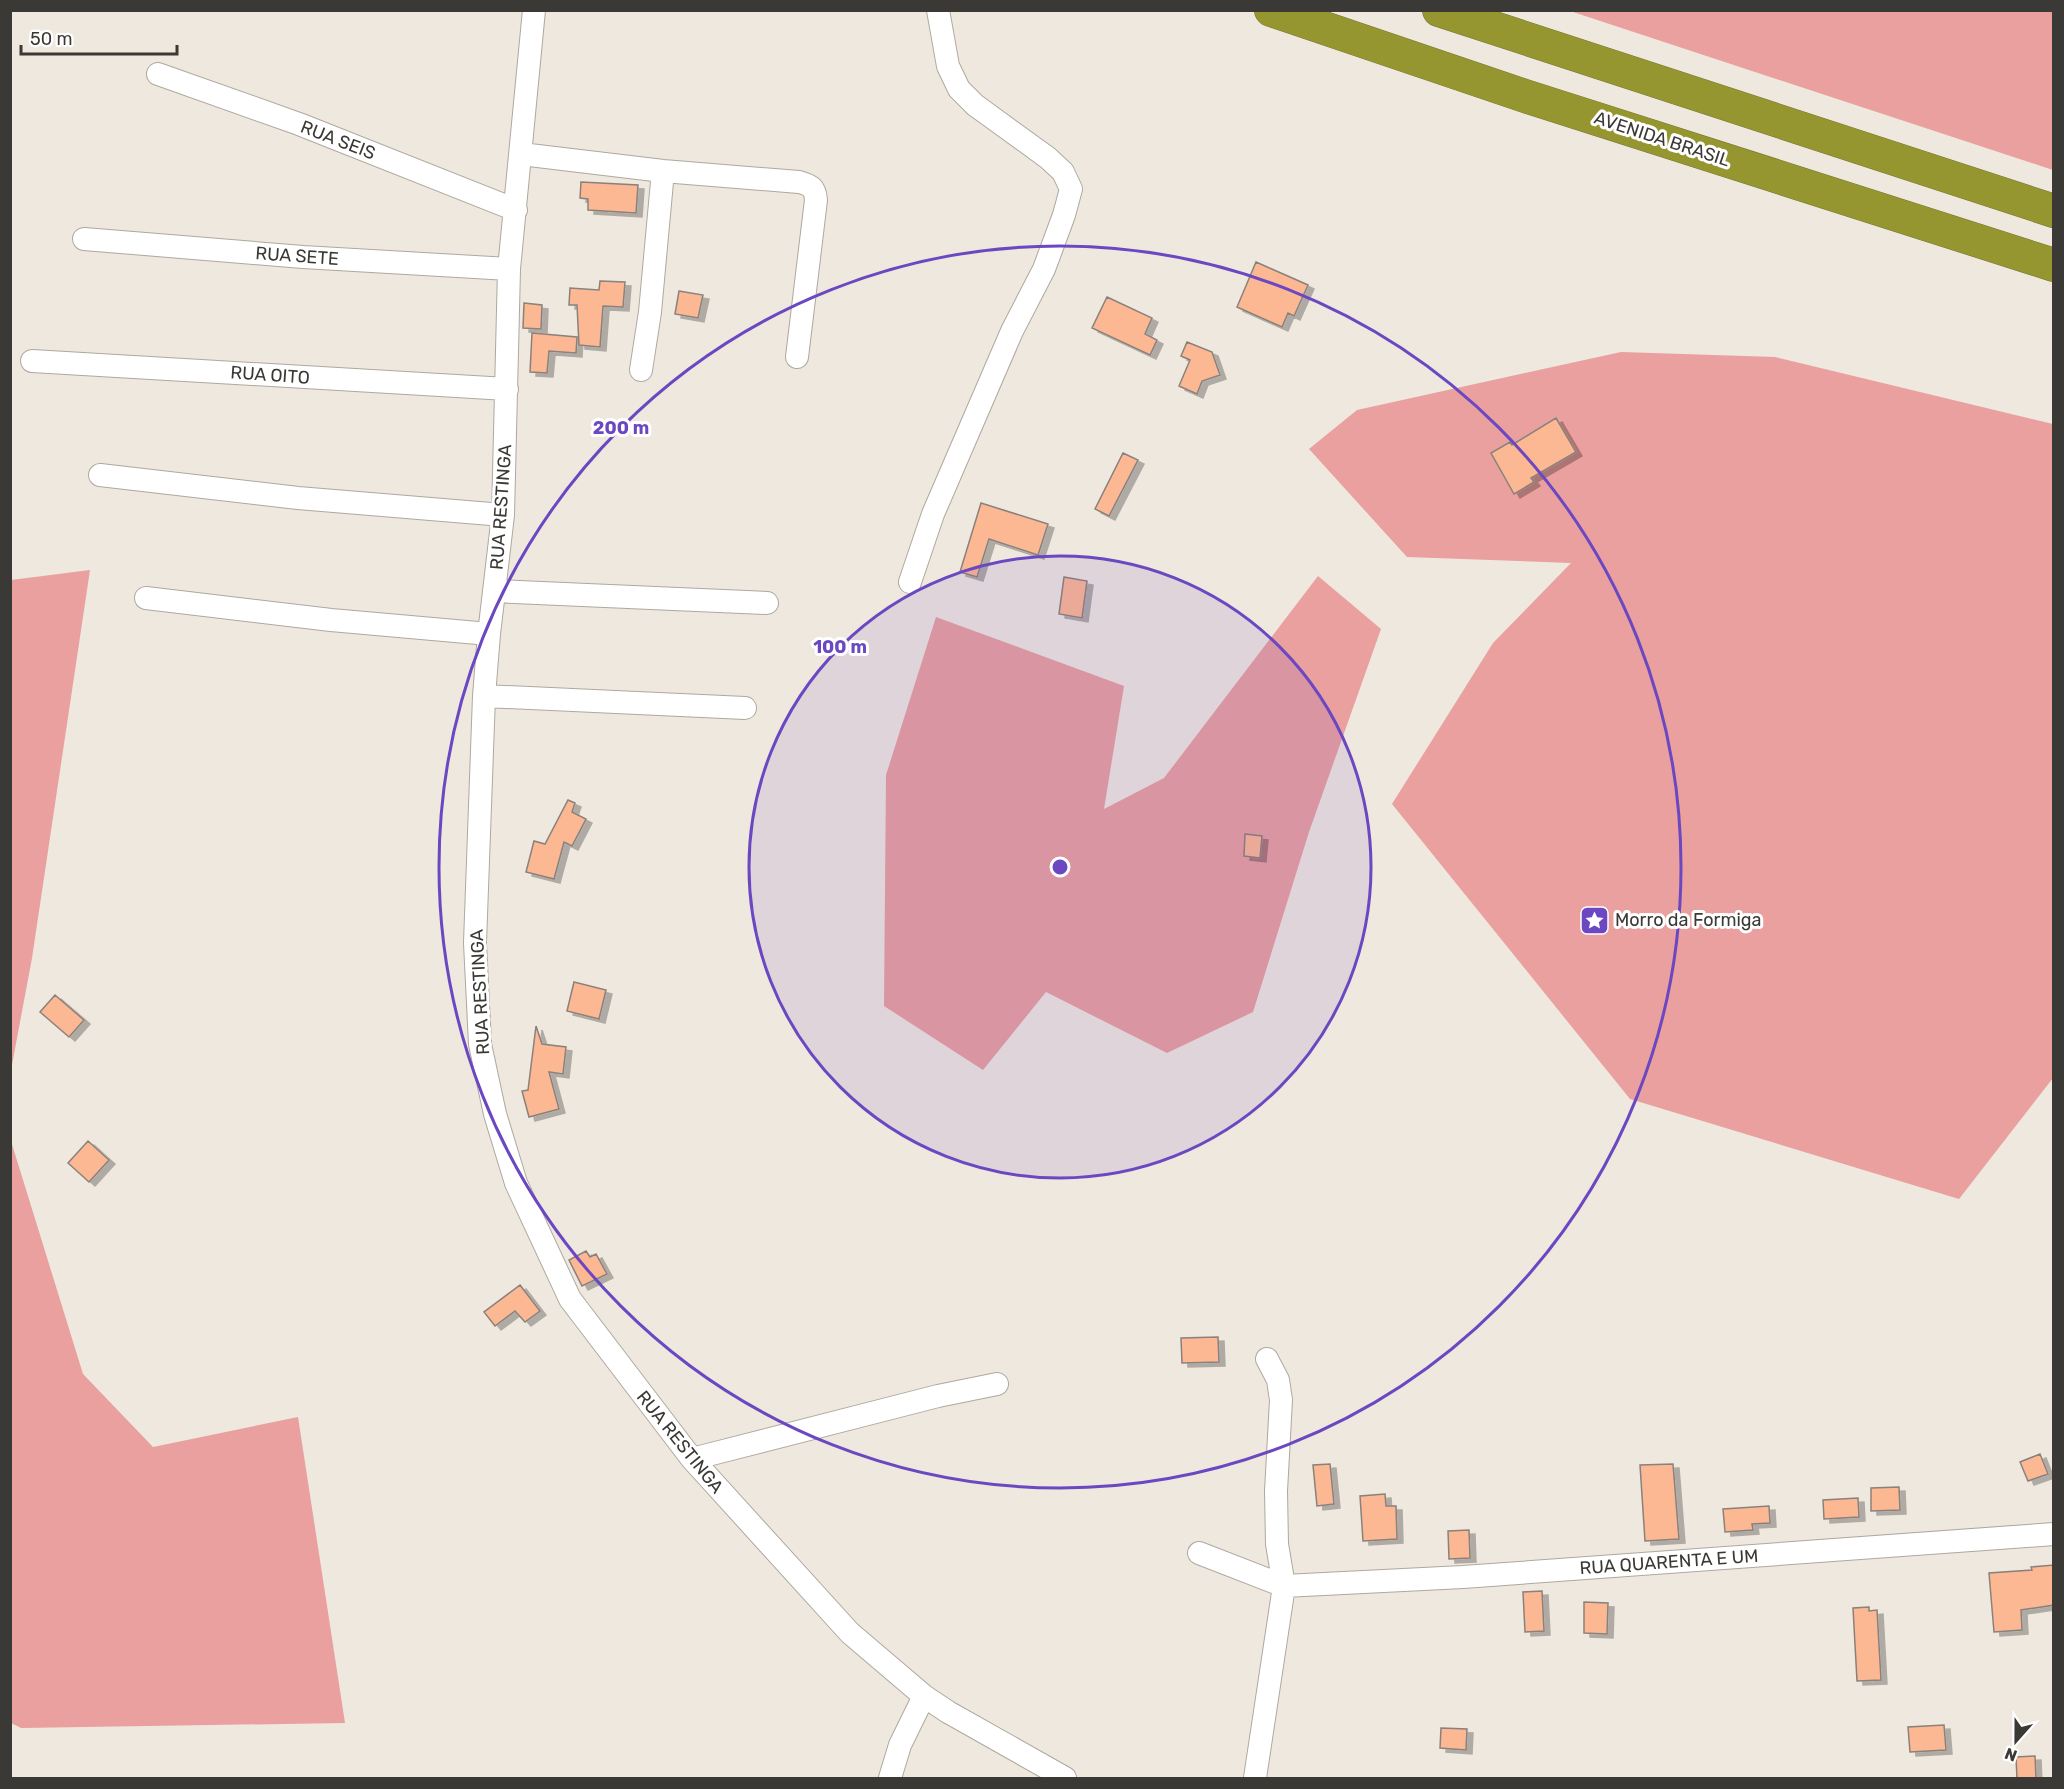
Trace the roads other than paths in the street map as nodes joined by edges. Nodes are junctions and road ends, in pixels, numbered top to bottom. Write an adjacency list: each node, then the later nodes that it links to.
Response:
1 (534, 10): 6 (street, RUA RESTINGA)
2 (938, 10): 19 (street)
3 (1271, 10): 11 (highway, AVENIDA BRASIL)
4 (1439, 10): 9 (highway)
5 (158, 74): 8 (street, RUA SEIS)
6 (521, 154): 7 (street); 8 (street, RUA RESTINGA)
7 (663, 171): 13 (street); 15 (street)
8 (516, 210): 12 (street, RUA RESTINGA)
9 (2054, 211)
10 (84, 239): 12 (street, RUA SETE)
11 (2054, 265)
12 (509, 269): 16 (street, RUA RESTINGA)
13 (797, 357)
14 (32, 361): 16 (street, RUA OITO)
15 (641, 370)
16 (507, 389): 18 (street, RUA RESTINGA)
17 (100, 475): 18 (street)
18 (503, 515): 20 (street, RUA RESTINGA)
19 (910, 582)
20 (494, 591): 22 (street); 23 (street, RUA RESTINGA)
21 (146, 598): 23 (street)
22 (767, 603)
23 (489, 634): 24 (street, RUA RESTINGA)
24 (484, 696): 25 (street); 28 (street, RUA RESTINGA)
25 (745, 708)
26 (1267, 1359): 31 (street)
27 (997, 1384): 28 (street)
28 (692, 1460): 32 (street, RUA RESTINGA)
29 (2054, 1534): 31 (street, RUA QUARENTA E UM)
30 (1199, 1553): 31 (street, RUA QUARENTA E UM)
31 (1284, 1586): 35 (street)
32 (924, 1696): 33 (street); 34 (street, RUA RESTINGA)
33 (890, 1779)
34 (1065, 1779)
35 (1255, 1779)

